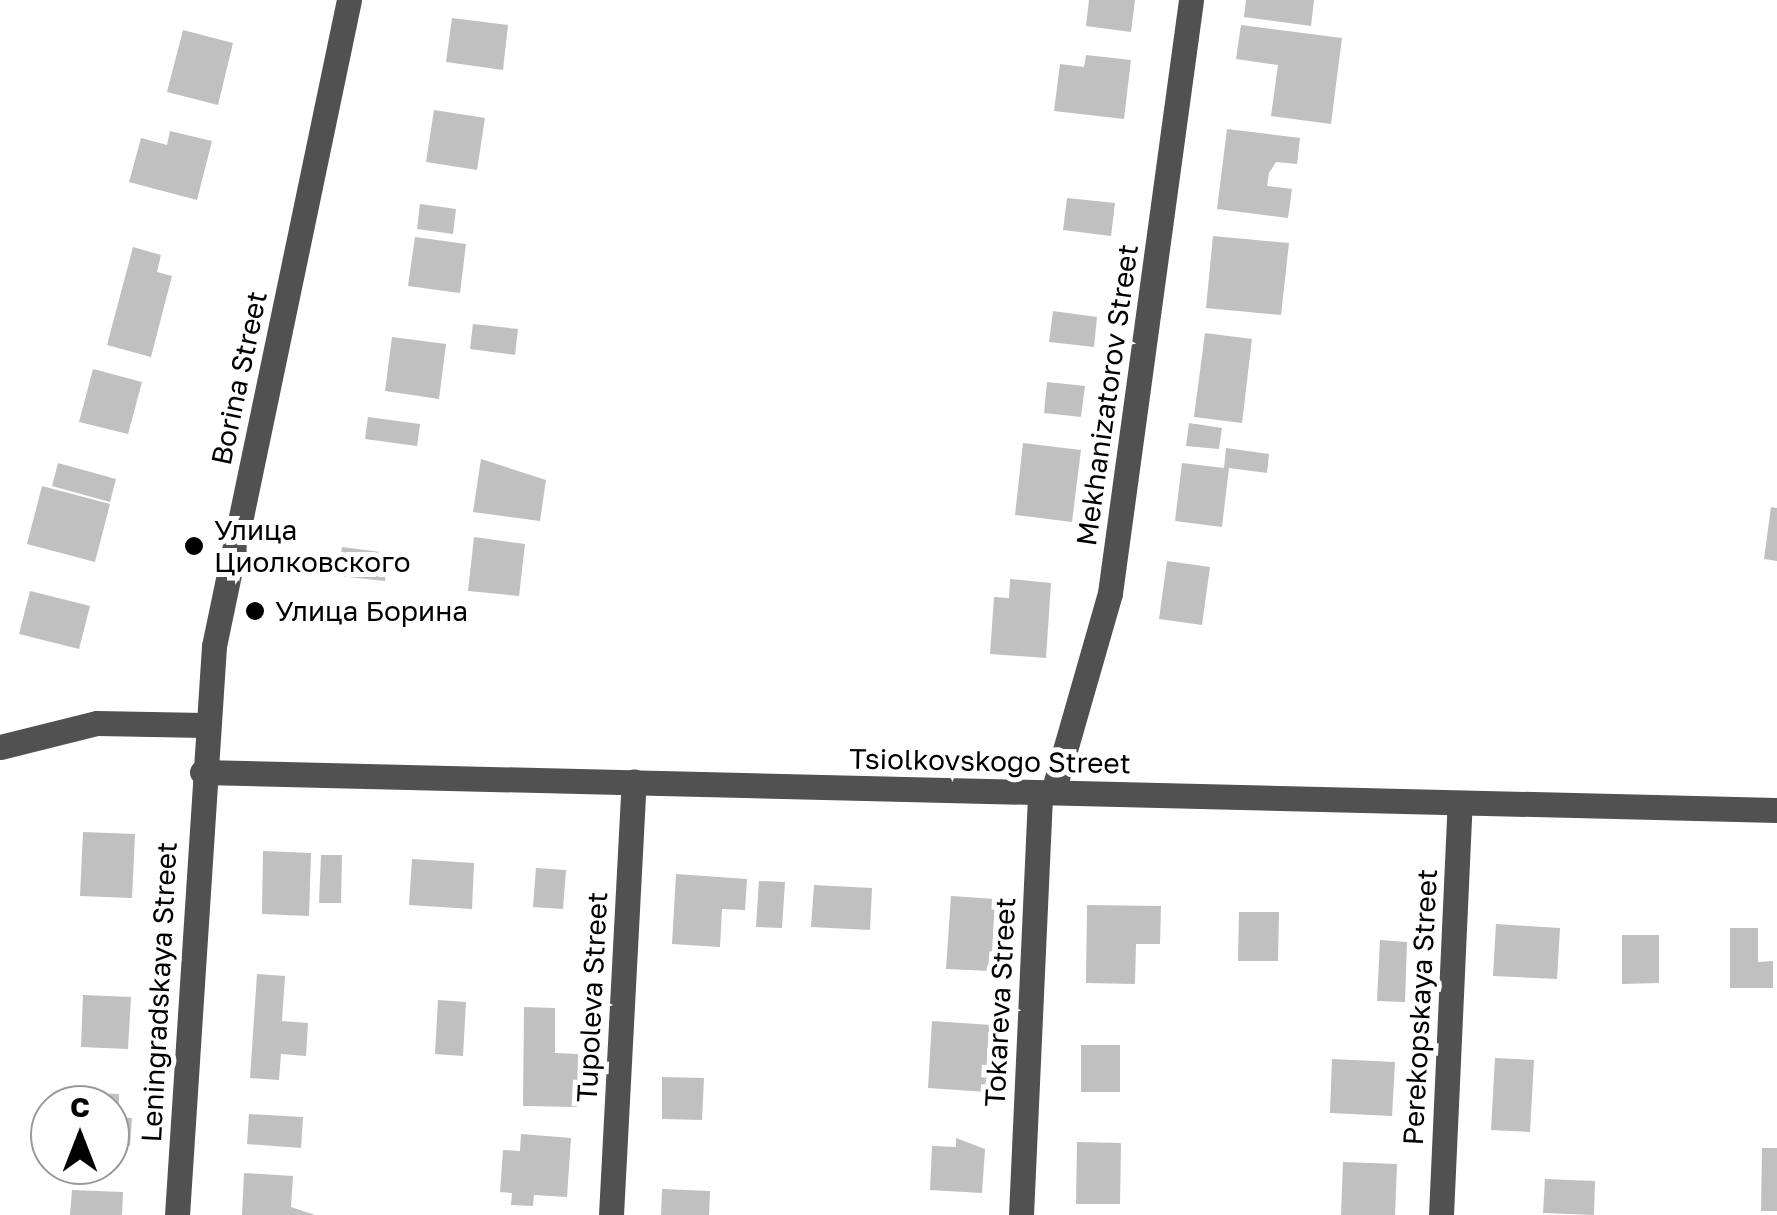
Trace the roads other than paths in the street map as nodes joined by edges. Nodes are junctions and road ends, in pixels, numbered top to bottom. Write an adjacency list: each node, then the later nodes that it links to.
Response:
1 (349, 0): 3 (street, Borina Street)
2 (1192, 0): 7 (street, Mekhanizatorov Street)
3 (204, 725): 4 (street); 5 (street, Borina Street)
4 (0, 747)
5 (202, 772): 6 (street, Tsiolkovskogo Street); 10 (street, Leningradskaya Street)
6 (634, 782): 7 (street, Tsiolkovskogo Street); 11 (street, Tupoleva Street)
7 (1047, 792): 8 (street, Tsiolkovskogo Street); 12 (street, Tokareva Street)
8 (1460, 802): 9 (street, Tsiolkovskogo Street); 13 (street, Perekopskaya Street)
9 (1777, 810)
10 (177, 1215)
11 (611, 1215)
12 (1021, 1215)
13 (1441, 1215)

